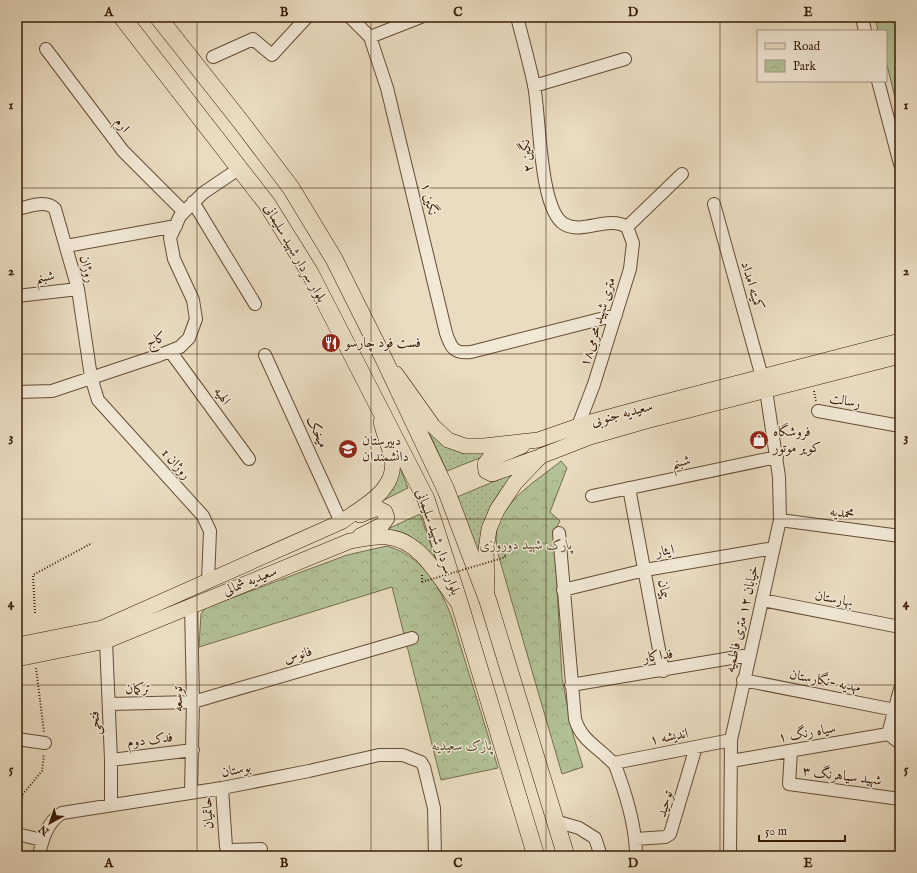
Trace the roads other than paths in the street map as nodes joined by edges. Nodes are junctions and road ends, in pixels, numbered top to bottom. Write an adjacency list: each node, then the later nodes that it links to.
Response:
1 (158, 17): 31 (highway, بلوار سردار شهید سلیمانی)
2 (307, 17): 11 (street)
3 (350, 17): 9 (street)
4 (421, 17): 9 (street)
5 (517, 17): 14 (street, نگین ۲)
6 (862, 17): 8 (street)
7 (127, 18): 16 (highway, بلوار سردار شهید سلیمانی)
8 (865, 30)
9 (370, 37): 28 (street, نگین ۱)
10 (46, 49): 21 (street, ارم)
11 (212, 57)
12 (625, 59): 14 (street)
13 (878, 82): 15 (street)
14 (534, 86): 23 (street, نگین ۲)
15 (900, 164)
16 (240, 168): 18 (street); 37 (highway, بلوار سردار شهید سلیمانی)
17 (682, 174): 23 (street)
18 (193, 202): 21 (street); 27 (street)
19 (714, 204): 35 (street, کمیته امداد)
20 (17, 209): 24 (street, روژان)
21 (184, 212): 22 (street)
22 (176, 226): 24 (street); 30 (street, کاج)
23 (627, 227): 28 (street, ۱۸متری شهید محرمی)
24 (66, 246): 25 (street, روژان)
25 (78, 289): 26 (street, شبنم); 34 (street, روژان)
26 (17, 296)
27 (255, 304)
28 (616, 315): 39 (street, ۱۸متری شهید محرمی)
29 (900, 341): 35 (main road, سعیدیه جنوبی)
30 (170, 351): 34 (street, کاج); 44 (street, الهیه)
31 (382, 355): 41 (main road, سعیدیه جنوبی); 57 (highway, بلوار سردار شهید سلیمانی)
32 (266, 356): 48 (street, میخک)
33 (900, 356): 35 (main road, سعیدیه جنوبی)
34 (91, 377): 36 (street, کاج); 54 (street, روژان 1)
35 (764, 384): 39 (main road, سعیدیه جنوبی); 42 (main road, سعیدیه جنوبی); 43 (street, خیابان ۱۲ متری فاطمیه)
36 (17, 392)
37 (375, 404): 48 (main road, سعیدیه شمالی); 59 (highway, بلوار سردار شهید سلیمانی)
38 (818, 411): 40 (street, رسالت)
39 (578, 426): 41 (main road, سعیدیه جنوبی)
40 (900, 426)
41 (538, 440): 42 (main road)
42 (540, 456): 57 (main road, سعیدیه جنوبی)
43 (777, 457): 45 (street, شبنم); 47 (street, خیابان ۱۲ متری فاطمیه)
44 (249, 459)
45 (629, 488): 46 (street, شبنم); 53 (street, پیمان)
46 (592, 496)
47 (780, 520): 50 (street, محمدیه); 52 (street, خیابان ۱۲ متری فاطمیه)
48 (341, 522): 51 (main road); 54 (main road, سعیدیه شمالی)
49 (559, 533): 55 (street)
50 (900, 536)
51 (350, 541): 58 (main road, سعیدیه شمالی); 59 (main road, سعیدیه شمالی)
52 (774, 548): 53 (street, ایثار); 56 (street, خیابان ۱۲ متری فاطمیه)
53 (645, 570): 55 (street, ایثار); 66 (street, پیمان)
54 (208, 581): 63 (main road, سعیدیه شمالی)
55 (563, 590): 68 (street)
56 (762, 600): 60 (street, بهارستان); 64 (street, خیابان ۱۲ متری فاطمیه)
57 (488, 602): 88 (highway, بلوار سردار شهید سلیمانی)
58 (191, 605): 62 (main road, سعیدیه شمالی); 70 (street, توسعه)
59 (460, 605): 95 (highway, بلوار سردار شهید سلیمانی)
60 (900, 628)
61 (412, 638): 70 (street, فانوس)
62 (106, 641): 65 (main road, سعیدیه شمالی); 71 (street, فتحی)
63 (17, 645)
64 (749, 655): 66 (street, فداکار); 67 (street, خیابان ۱۲ متری فاطمیه)
65 (17, 659)
66 (663, 671): 68 (street, فداکار)
67 (744, 680): 72 (street, مهدیه -نگارستان); 75 (street, خیابان ۱۲ متری فاطمیه)
68 (571, 685): 83 (street)
69 (900, 689): 72 (street)
70 (193, 702): 71 (street, ترکمان); 79 (street, توسعه)
71 (109, 704): 81 (street, فتحی)
72 (898, 710): 73 (street)
73 (888, 734): 77 (street); 80 (street, سیاه رنگ ۱)
74 (17, 739): 76 (street)
75 (731, 740): 78 (street, اندیشه ۱); 82 (street, خیابان ۱۲ متری فاطمیه)
76 (45, 743)
77 (900, 743)
78 (696, 747): 83 (street, اندیشه ۱); 90 (street, توحید)
79 (192, 750): 81 (street, فدک دوم); 85 (street, توسعه)
80 (791, 751): 82 (street, سیاه رنگ ۱); 86 (street, شهید سیاهرنگ ۳)
81 (111, 760): 87 (street, فتحی)
82 (731, 762): 99 (street, خیابان ۱۲ متری فاطمیه)
83 (614, 763): 90 (street)
84 (222, 788): 85 (street, بوستان); 92 (street, حاتمیان); 94 (street, بوستان)
85 (191, 792): 87 (street, بوستان)
86 (900, 799)
87 (111, 804): 91 (street, بوستان)
88 (555, 821): 96 (highway, بلوار سردار شهید سلیمانی); 97 (street)
89 (17, 834): 91 (street)
90 (636, 839): 98 (street)
91 (42, 840): 93 (street)
92 (261, 849)
93 (40, 856)
94 (435, 856)
95 (536, 856)
96 (566, 856)
97 (601, 856)
98 (636, 856)
99 (730, 856)

